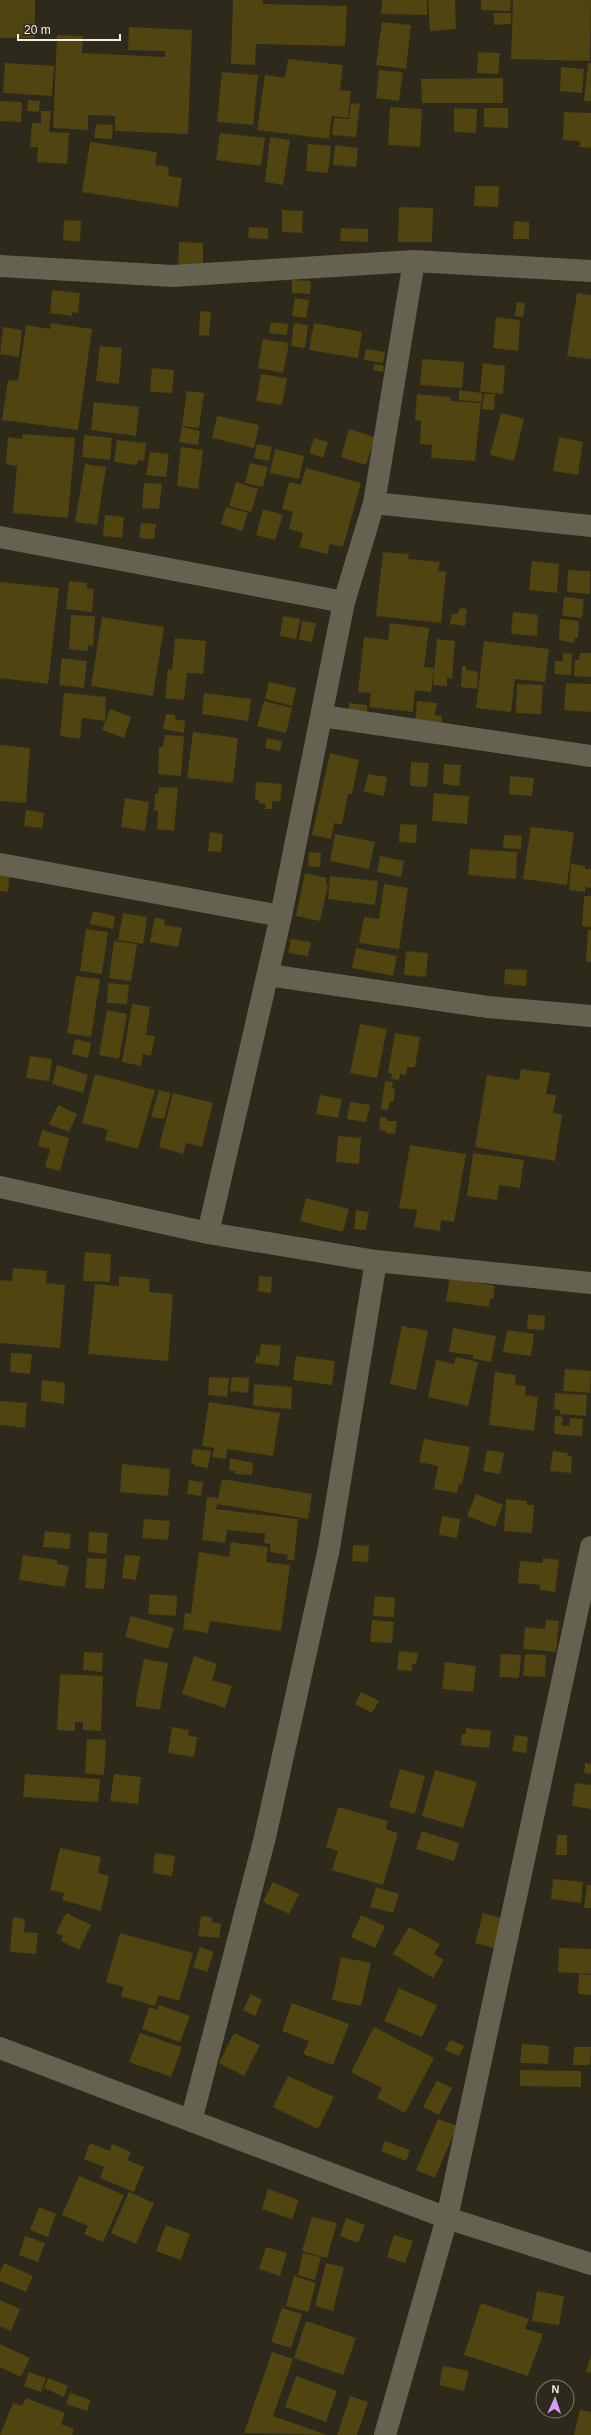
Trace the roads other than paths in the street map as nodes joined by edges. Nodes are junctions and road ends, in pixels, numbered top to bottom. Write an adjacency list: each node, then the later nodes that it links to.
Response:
1 (414, 260): 2 (street); 3 (street); 4 (street)
2 (0, 266)
3 (591, 270)
4 (374, 502): 5 (street); 7 (street)
5 (591, 526)
6 (0, 537): 7 (street)
7 (344, 602): 8 (street)
8 (322, 716): 9 (street); 11 (street)
9 (591, 756)
10 (0, 864): 11 (street)
11 (281, 916): 12 (street)
12 (268, 975): 13 (street); 15 (street)
13 (591, 1016)
14 (0, 1187): 15 (street)
15 (208, 1233): 16 (street)
16 (376, 1261): 17 (street); 21 (street)
17 (591, 1283)
18 (591, 1547): 22 (street)
19 (591, 1609): 22 (street)
20 (0, 2048): 21 (street)
21 (191, 2121): 22 (street)
22 (447, 2218): 23 (street); 24 (street)
23 (591, 2264)
24 (385, 2435)

